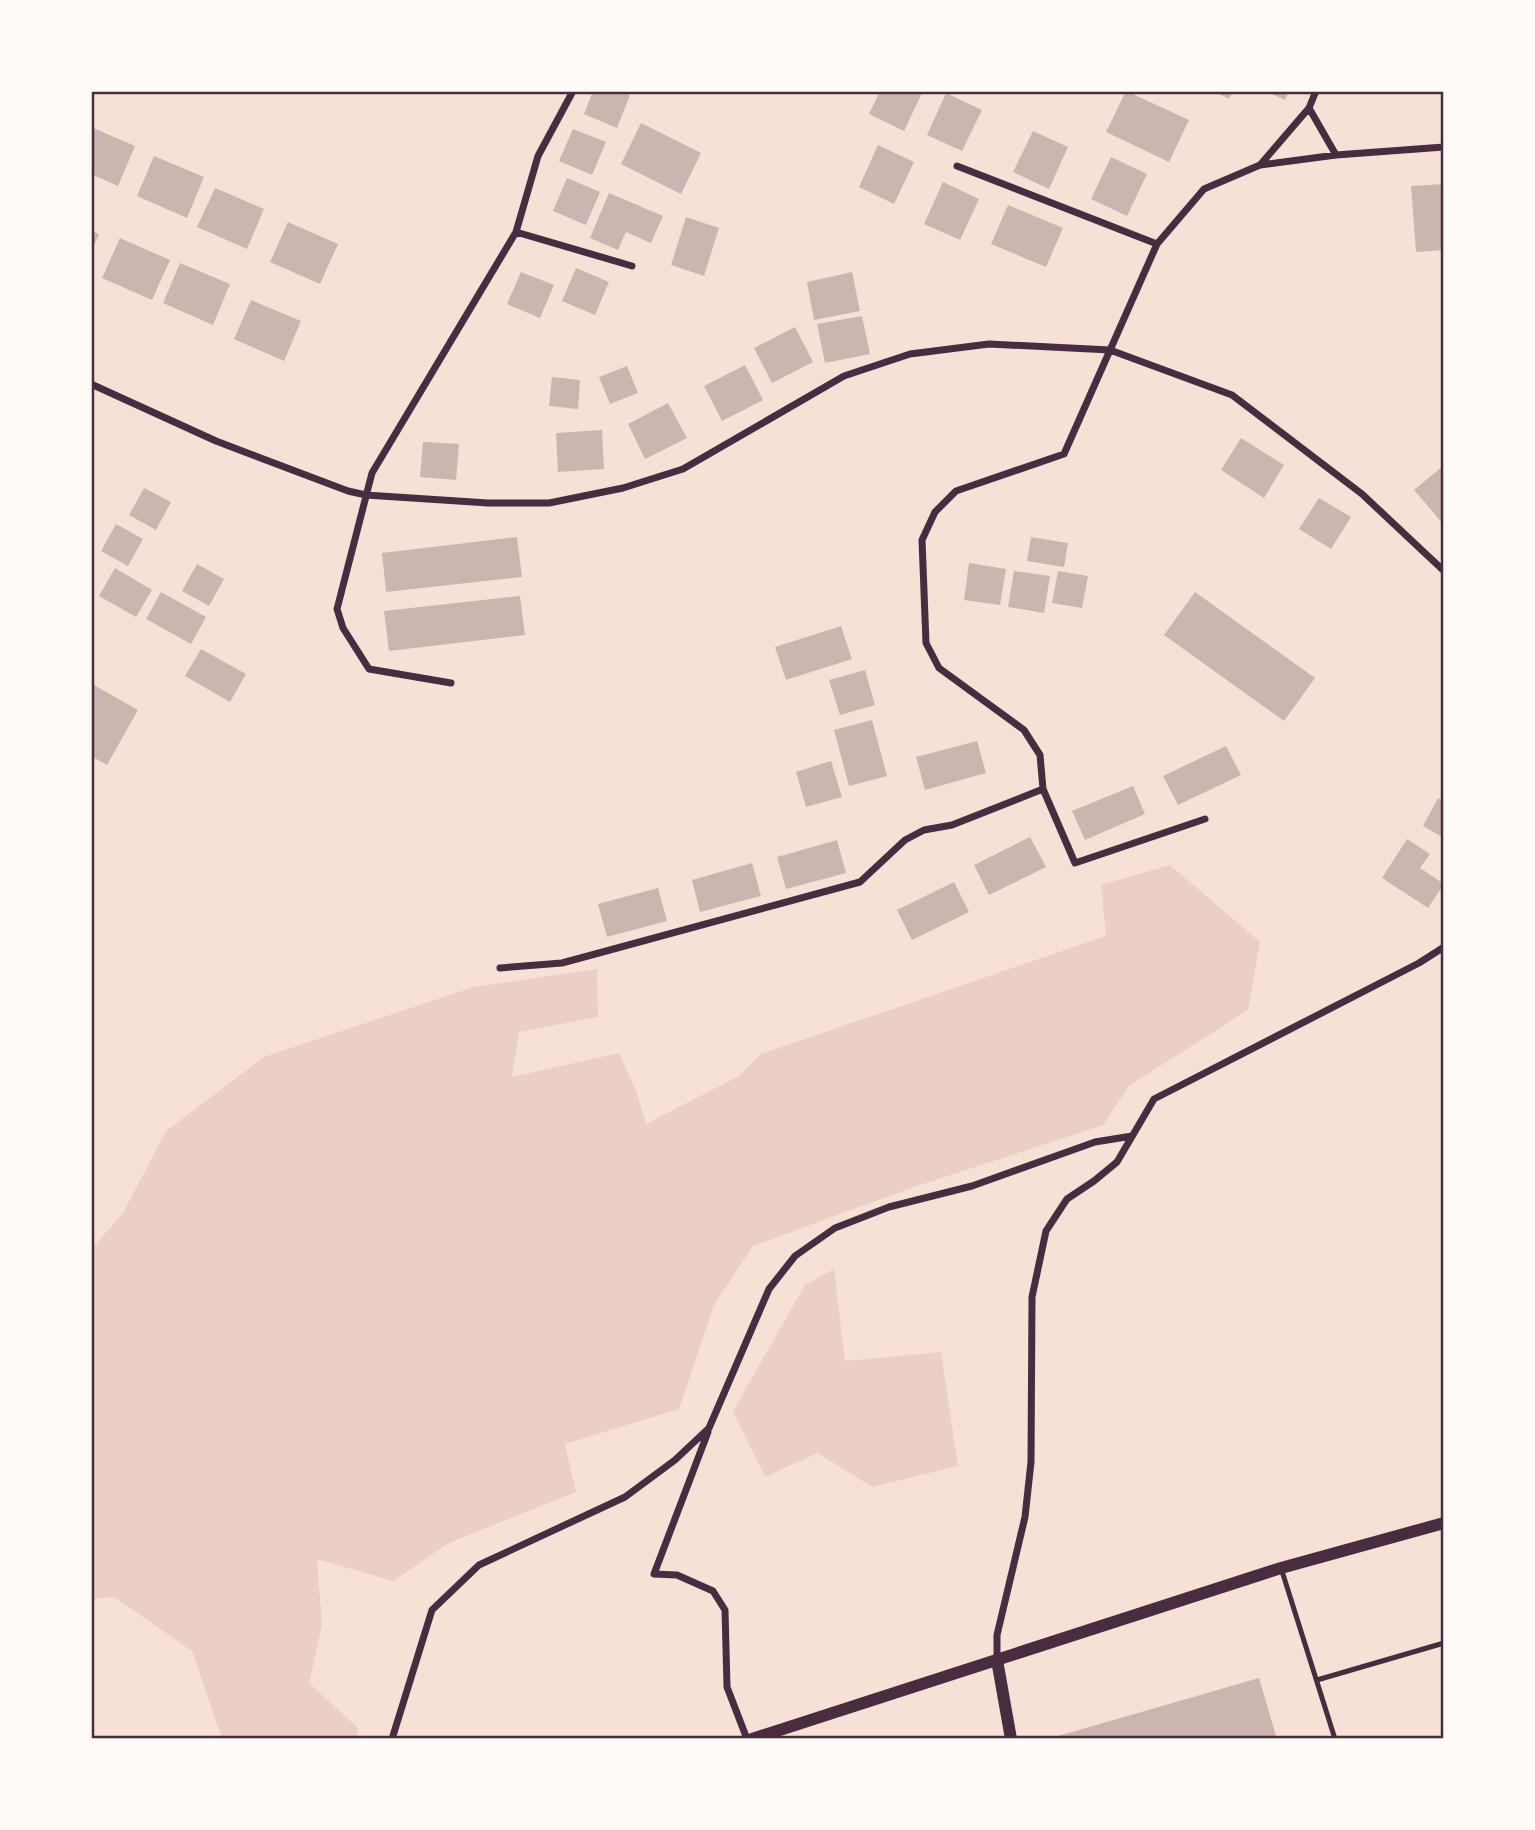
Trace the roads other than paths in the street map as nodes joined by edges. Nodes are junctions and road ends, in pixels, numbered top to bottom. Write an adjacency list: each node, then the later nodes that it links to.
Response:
1 (573, 91): 8 (street)
2 (1316, 91): 3 (street)
3 (1309, 108): 5 (street); 6 (street)
4 (1444, 146): 5 (street)
5 (1336, 155): 6 (street)
6 (1260, 165): 9 (street)
7 (957, 166): 9 (street)
8 (516, 232): 10 (street); 13 (street)
9 (1157, 244): 11 (street)
10 (632, 265)
11 (1110, 350): 13 (street); 14 (street); 16 (street)
12 (91, 384): 13 (street)
13 (366, 495): 15 (street)
14 (1444, 571)
15 (451, 683)
16 (1043, 789): 17 (street); 19 (street)
17 (1205, 819)
18 (1444, 947): 20 (street)
19 (500, 968)
20 (1132, 1136): 21 (street); 25 (street)
21 (709, 1428): 27 (street); 28 (street)
22 (1444, 1523): 23 (street)
23 (1281, 1568): 25 (street); 26 (lane)
24 (1444, 1643): 26 (lane)
25 (998, 1660): 28 (street); 29 (street)
26 (1317, 1680): 30 (lane)
27 (392, 1739)
28 (750, 1739)
29 (1011, 1739)
30 (1335, 1739)

